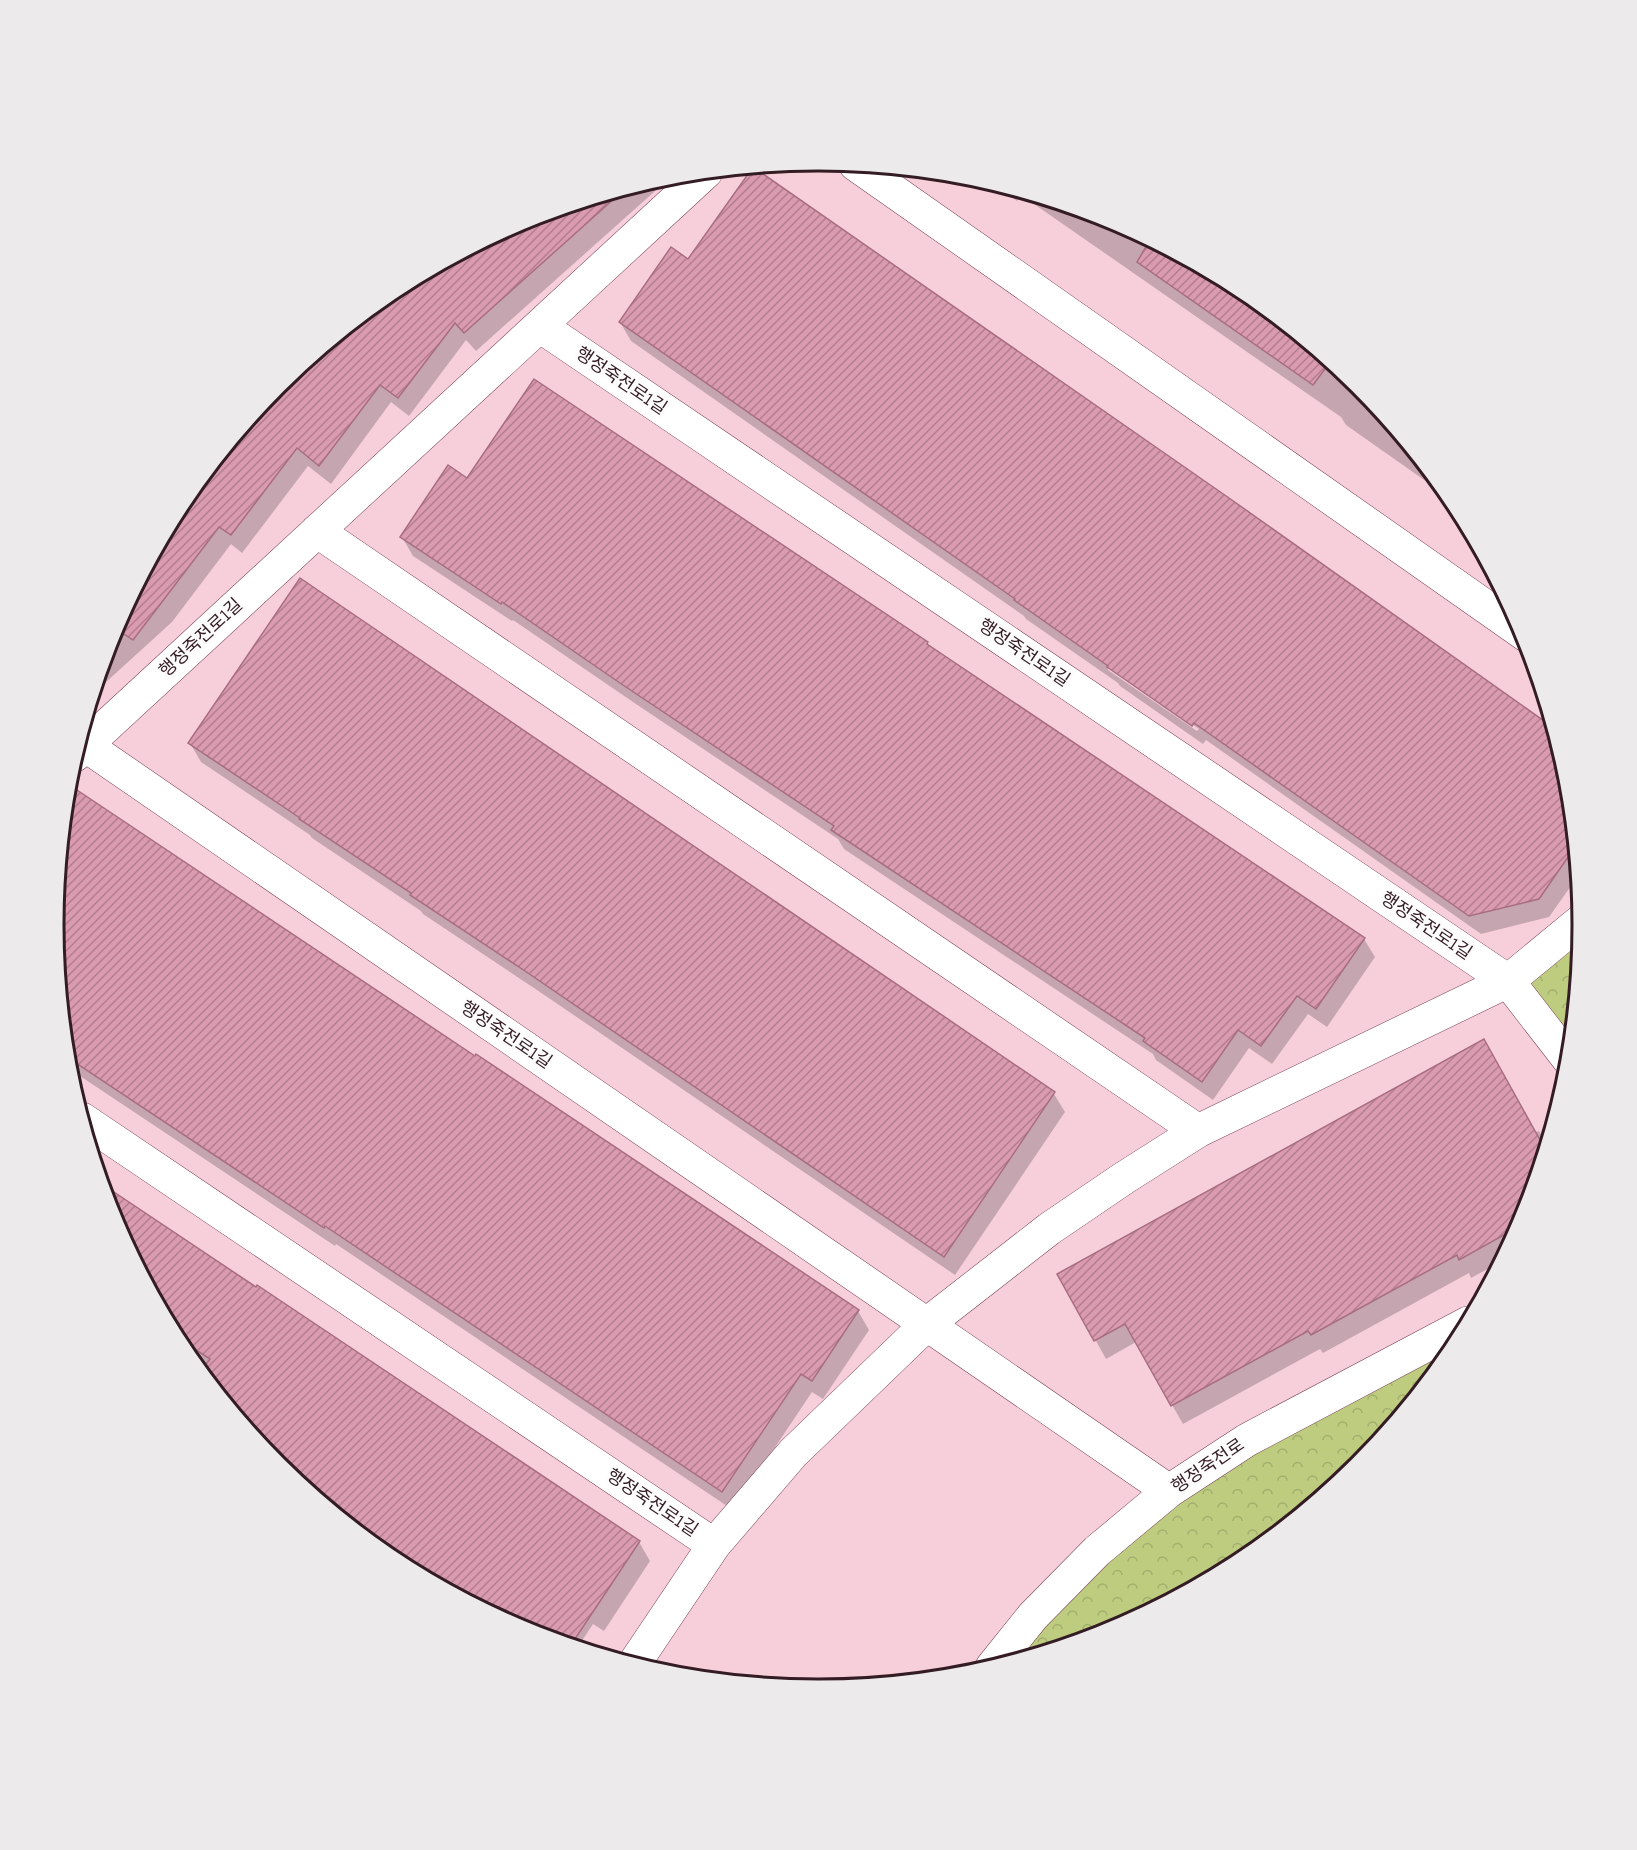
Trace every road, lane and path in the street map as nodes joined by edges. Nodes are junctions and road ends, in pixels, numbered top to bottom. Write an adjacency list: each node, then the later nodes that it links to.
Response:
1 (868, 173): 5 (street)
2 (696, 181): 3 (street, 행정죽전로1길)
3 (540, 326): 4 (street, 행정죽전로1길); 9 (street, 행정죽전로1길)
4 (316, 531): 6 (street, 행정죽전로1길); 12 (street)
5 (1509, 623)
6 (87, 744)
7 (85, 753): 13 (street, 행정죽전로1길)
8 (1572, 928): 9 (street, 행정죽전로1길)
9 (1508, 981): 10 (street); 12 (street, 행정죽전로1길)
10 (1562, 1050)
11 (92, 1126): 16 (street, 행정죽전로1길)
12 (1198, 1131): 13 (street, 행정죽전로1길)
13 (927, 1324): 15 (street); 16 (street, 행정죽전로1길)
14 (1453, 1331): 15 (street, 행정죽전로)
15 (1169, 1491): 17 (street, 행정죽전로)
16 (714, 1545): 18 (street, 행정죽전로1길)
17 (1001, 1656)
18 (639, 1657)

